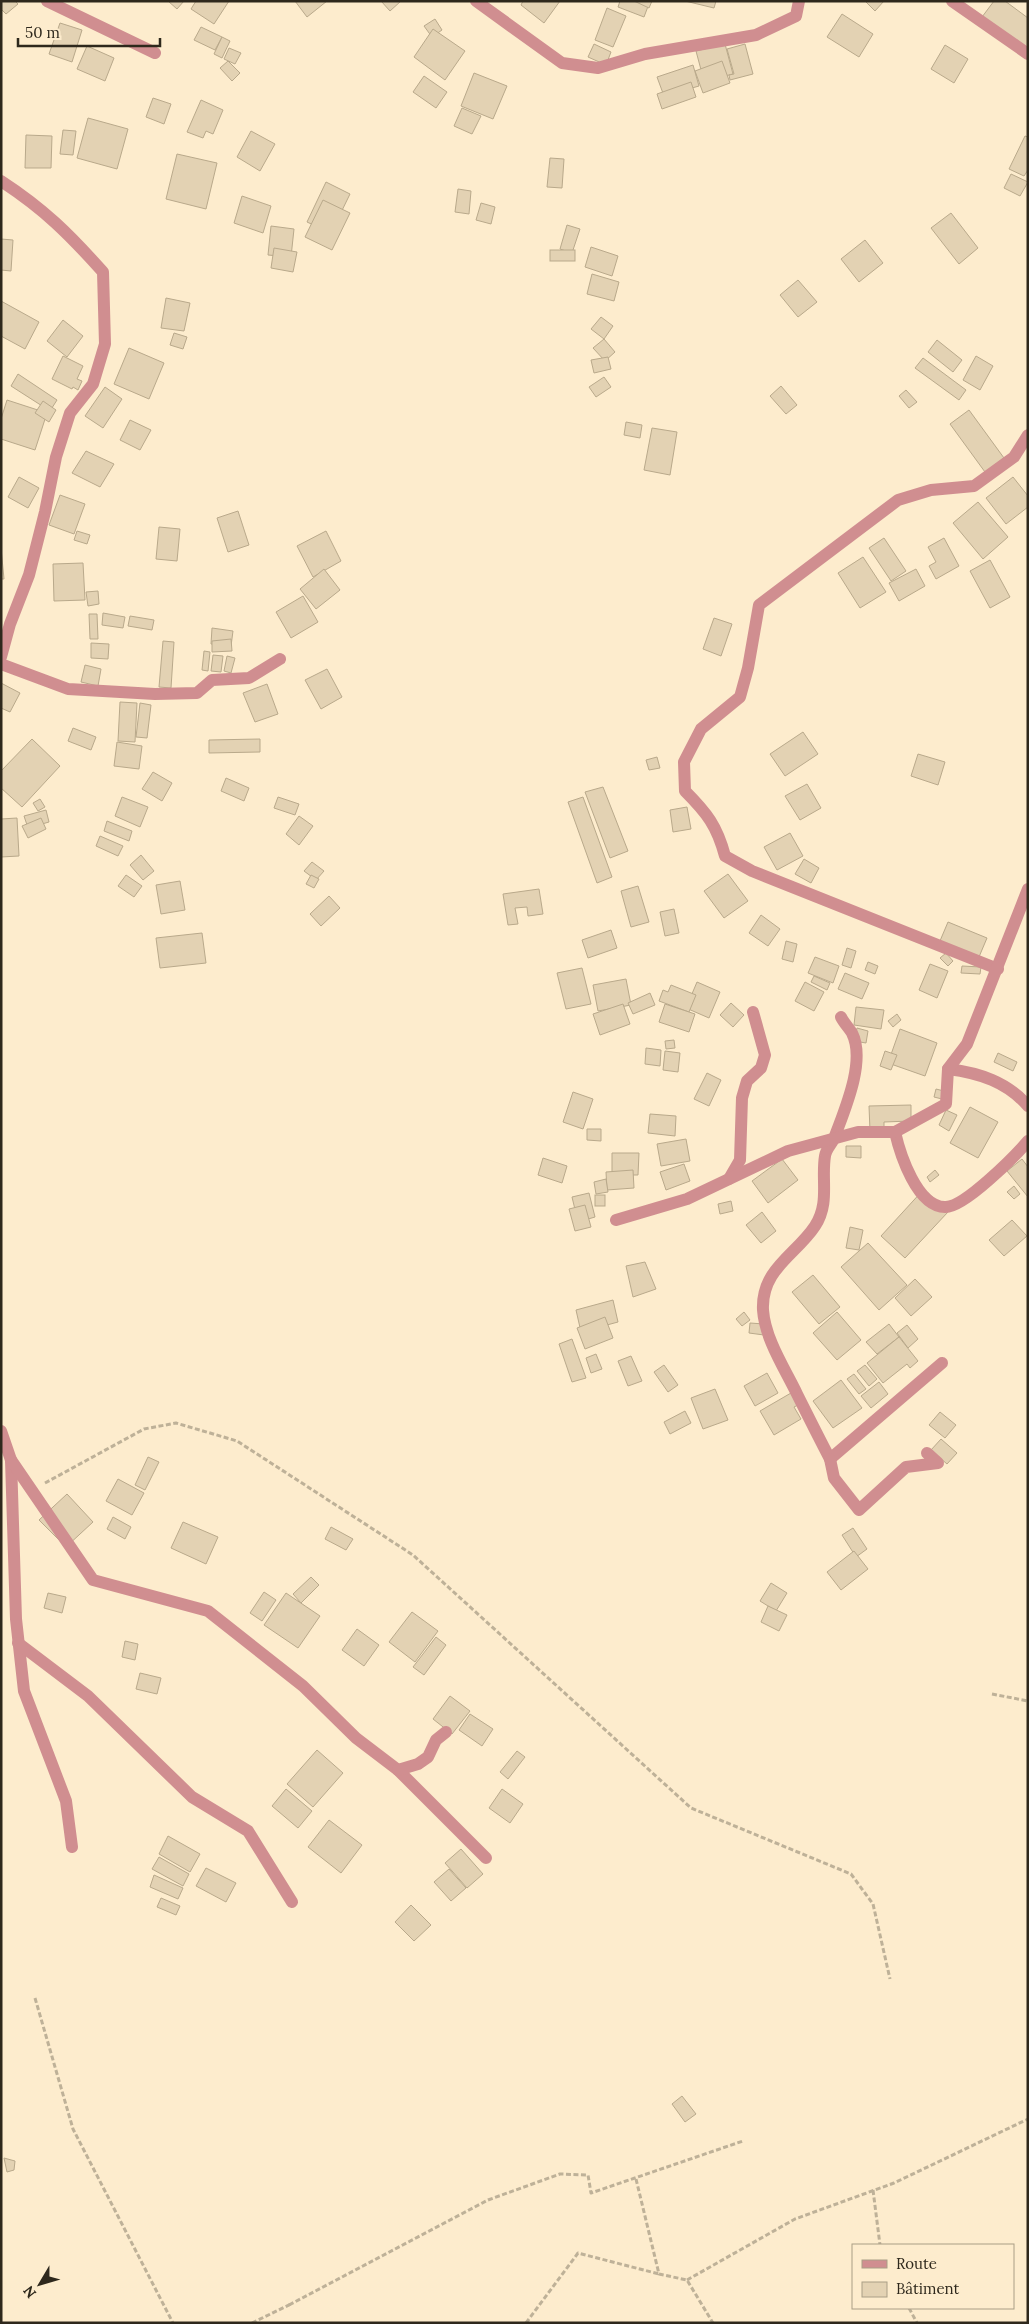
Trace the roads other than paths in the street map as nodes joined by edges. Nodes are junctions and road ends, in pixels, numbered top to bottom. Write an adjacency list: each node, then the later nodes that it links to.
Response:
1 (47, 1): 5 (street)
2 (476, 1): 3 (street)
3 (799, 1)
4 (952, 1): 6 (street)
5 (156, 53)
6 (1028, 54)
7 (1, 181): 9 (street)
8 (1028, 435): 13 (street)
9 (1, 657)
10 (280, 658): 11 (street)
11 (1, 664)
12 (1028, 889): 13 (street)
13 (998, 969): 16 (street)
14 (753, 1012): 21 (street)
15 (841, 1018): 19 (street)
16 (948, 1069): 17 (street); 18 (street)
17 (1028, 1106)
18 (895, 1132): 19 (street); 20 (street)
19 (834, 1139): 21 (street); 26 (street)
20 (1028, 1141)
21 (729, 1179): 22 (street)
22 (616, 1220)
23 (942, 1363): 26 (street)
24 (1, 1431): 27 (street)
25 (927, 1453): 26 (street)
26 (830, 1459)
27 (11, 1460): 28 (street); 30 (street)
28 (18, 1643): 31 (street); 33 (street)
29 (446, 1732): 30 (street)
30 (398, 1770): 32 (street)
31 (72, 1847)
32 (486, 1858)
33 (292, 1902)

